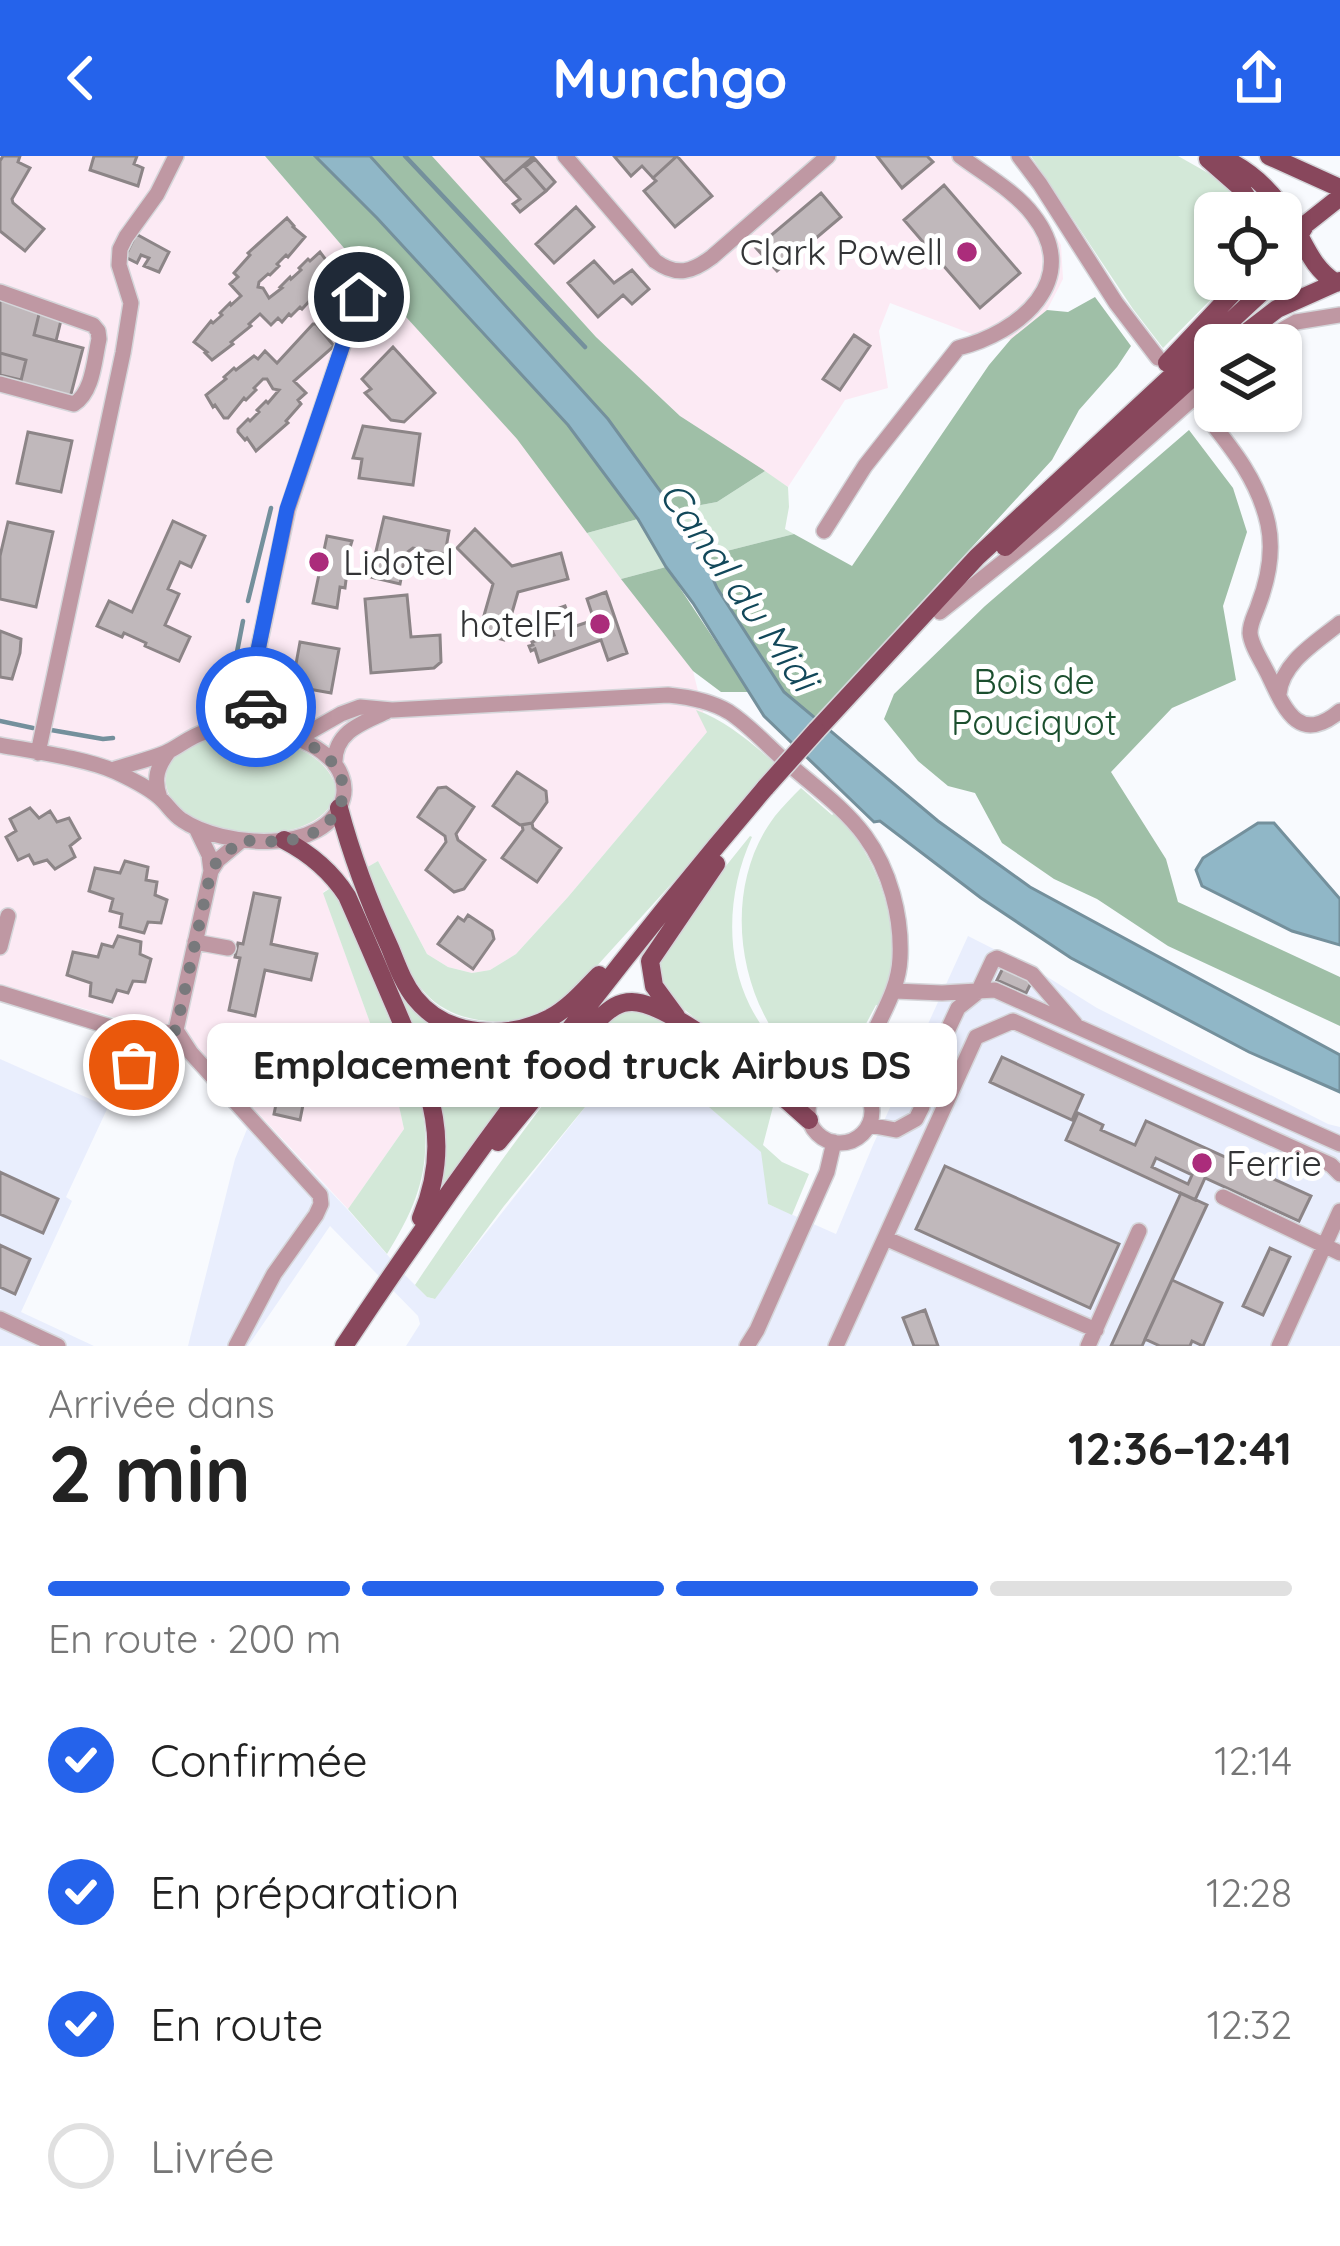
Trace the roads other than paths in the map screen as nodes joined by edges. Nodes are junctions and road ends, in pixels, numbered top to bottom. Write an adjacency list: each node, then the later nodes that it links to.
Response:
1 (176, 156): 43 (street)
2 (565, 156): 3 (street)
3 (828, 156)
4 (960, 156): 28 (street)
5 (1018, 156): 22 (street)
6 (1204, 156): 9 (main road)
7 (1216, 156): 10 (main road)
8 (1268, 156): 11 (main road)
9 (1243, 192)
10 (1270, 192)
11 (1340, 193): 12 (main road)
12 (1302, 231)
13 (1302, 241): 14 (main road)
14 (1339, 283): 20 (main road)
15 (0, 292): 24 (street)
16 (359, 297): 34 (street)
17 (1228, 300): 27 (main road)
18 (1254, 300): 27 (main road)
19 (1340, 315): 21 (street)
20 (1257, 324)
21 (1293, 324)
22 (1158, 358)
23 (1194, 376): 29 (main road)
24 (0, 384)
25 (1194, 398): 29 (street)
26 (1219, 432): 31 (street)
27 (1027, 509): 33 (main road)
28 (824, 531)
29 (940, 611): 33 (main road)
30 (1340, 622): 32 (street)
31 (1257, 652): 32 (street); 35 (street)
32 (1302, 654): 35 (street)
33 (862, 688): 46 (main road)
34 (250, 689): 38 (street); 39 (street)
35 (1279, 697): 37 (street)
36 (392, 710): 40 (street); 44 (street); 59 (street)
37 (1340, 711)
38 (223, 730): 39 (street); 42 (street)
39 (276, 734): 40 (street)
40 (297, 739): 44 (street)
41 (0, 745): 43 (street)
42 (169, 752): 45 (street); 47 (street)
43 (38, 753): 45 (street)
44 (335, 765): 48 (street)
45 (112, 770): 47 (street)
46 (770, 790): 52 (main road); 55 (main road)
47 (160, 798): 49 (street)
48 (339, 808): 51 (street); 55 (main road)
49 (196, 828): 50 (street); 53 (street)
50 (242, 840): 51 (street); 53 (street)
51 (284, 841): 82 (main road)
52 (716, 864): 62 (main road); 73 (main road)
53 (211, 871): 56 (street)
54 (8, 916): 57 (street)
55 (654, 921): 82 (main road)
56 (195, 942): 58 (street); 64 (street)
57 (0, 947)
58 (228, 947)
59 (895, 991): 60 (street); 66 (street)
60 (978, 992): 63 (street); 63 (street); 72 (street)
61 (0, 993): 65 (street)
62 (679, 1020): 68 (main road); 73 (main road)
63 (1077, 1027): 75 (street)
64 (176, 1030): 65 (street); 86 (street)
65 (132, 1046): 67 (street)
66 (866, 1047): 69 (street); 70 (street)
67 (144, 1075)
68 (761, 1080): 69 (main road); 71 (main road)
69 (828, 1082): 70 (street); 71 (street)
70 (862, 1088): 72 (street)
71 (809, 1120): 74 (street)
72 (869, 1125): 74 (street)
73 (498, 1142): 82 (main road)
74 (834, 1142): 89 (street)
75 (1340, 1144)
76 (1340, 1174): 80 (street)
77 (1223, 1197): 81 (street)
78 (1340, 1211): 81 (street)
79 (1139, 1231): 84 (street)
80 (885, 1238): 84 (street); 90 (street)
81 (1332, 1249): 92 (street)
82 (396, 1278): 87 (main road); 88 (main road)
83 (0, 1319): 85 (street)
84 (1096, 1330): 91 (street)
85 (58, 1346)
86 (236, 1346)
87 (344, 1346)
88 (358, 1346)
89 (747, 1346)
90 (836, 1346)
91 (1088, 1346)
92 (1279, 1346)

